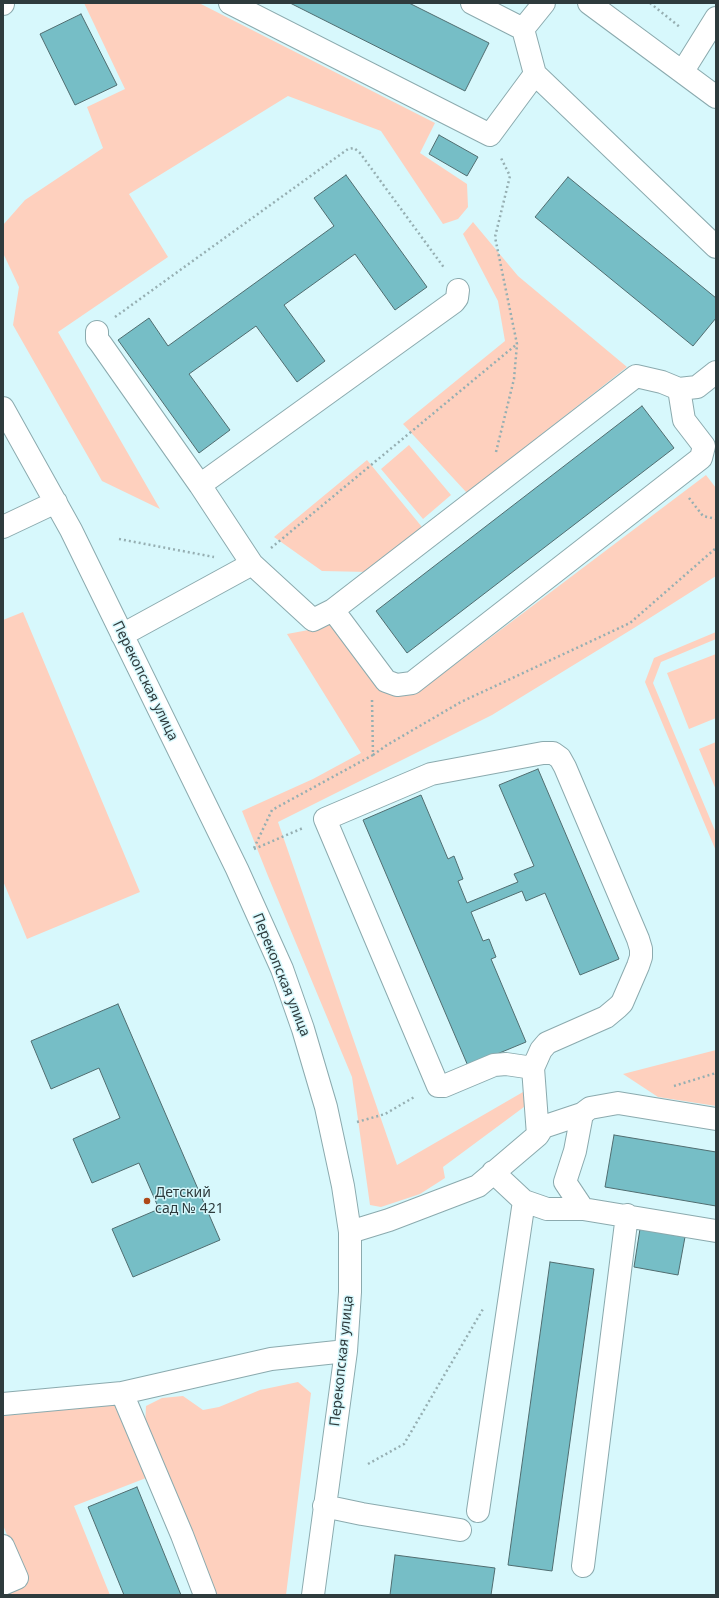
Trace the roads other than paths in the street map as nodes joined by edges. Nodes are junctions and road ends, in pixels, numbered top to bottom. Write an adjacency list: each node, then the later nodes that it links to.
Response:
1 (230, 3): 8 (street)
2 (472, 3): 6 (street)
3 (544, 3): 6 (street)
4 (589, 3): 7 (street)
5 (716, 18): 7 (street)
6 (523, 29): 8 (street)
7 (683, 71): 9 (street)
8 (535, 74): 10 (street)
9 (716, 97)
10 (716, 247)
11 (458, 290): 16 (street)
12 (98, 332): 16 (street)
13 (716, 372): 14 (street)
14 (679, 389): 20 (street); 20 (street)
15 (3, 408): 17 (street, Перекопская улица)
16 (200, 485): 19 (street)
17 (56, 502): 18 (street); 21 (street, Перекопская улица)
18 (3, 527)
19 (252, 564): 20 (street); 21 (street)
20 (334, 610)
21 (122, 635): 33 (street, Перекопская улица)
22 (552, 1040): 23 (street); 23 (street); 24 (street)
23 (488, 1067): 24 (street)
24 (533, 1068): 27 (street)
25 (582, 1114): 26 (street); 27 (street); 30 (street)
26 (716, 1118)
27 (538, 1135): 28 (street)
28 (493, 1172): 29 (street); 33 (street)
29 (524, 1201): 30 (street); 38 (street)
30 (584, 1209): 31 (street)
31 (627, 1215): 32 (street); 41 (street)
32 (716, 1231)
33 (350, 1232): 34 (street, Перекопская улица)
34 (346, 1351): 35 (street); 37 (street, Перекопская улица)
35 (122, 1393): 36 (street); 43 (street)
36 (3, 1404)
37 (324, 1506): 39 (street); 44 (street, Перекопская улица)
38 (478, 1511)
39 (460, 1530)
40 (3, 1546): 42 (street)
41 (583, 1566)
42 (3, 1584)
43 (204, 1595)
44 (313, 1595)

